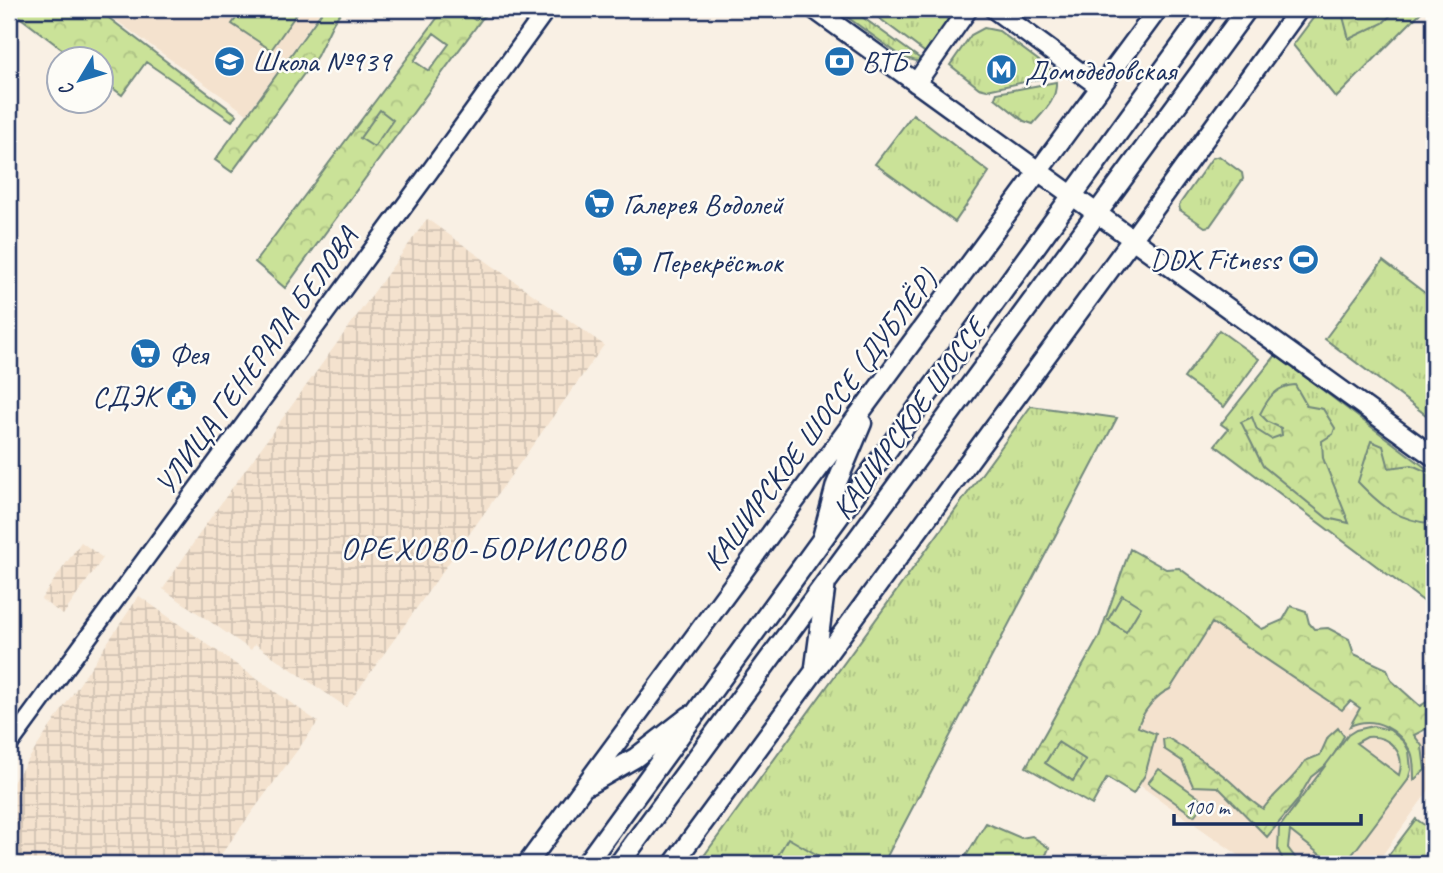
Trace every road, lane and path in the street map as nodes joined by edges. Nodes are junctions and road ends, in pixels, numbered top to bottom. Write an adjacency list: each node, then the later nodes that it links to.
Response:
1 (547, 9): 21 (street, УЛИЦА ГЕНЕРАЛА БЕЛОВА)
2 (814, 9): 9 (main road)
3 (968, 9): 9 (main road)
4 (994, 9): 10 (main road)
5 (1158, 9): 10 (main road, КАШИРСКОЕ ШОССЕ (ДУБЛЁР))
6 (1208, 9): 12 (main road, КАШИРСКОЕ ШОССЕ)
7 (1247, 9): 13 (main road, КАШИРСКОЕ ШОССЕ)
8 (1298, 9): 14 (main road)
9 (916, 83): 11 (main road)
10 (1100, 87): 11 (main road, КАШИРСКОЕ ШОССЕ (ДУБЛЁР))
11 (1040, 171): 12 (main road); 15 (main road, КАШИРСКОЕ ШОССЕ (ДУБЛЁР))
12 (1072, 195): 13 (main road); 17 (main road, КАШИРСКОЕ ШОССЕ)
13 (1097, 213): 14 (main road); 18 (main road, КАШИРСКОЕ ШОССЕ)
14 (1133, 238): 16 (main road); 19 (main road)
15 (874, 394): 17 (main road); 22 (main road, КАШИРСКОЕ ШОССЕ (ДУБЛЁР))
16 (1434, 457)
17 (820, 545): 20 (main road, КАШИРСКОЕ ШОССЕ)
18 (826, 582): 19 (main road); 26 (main road, КАШИРСКОЕ ШОССЕ)
19 (815, 670): 23 (main road)
20 (701, 707): 22 (main road); 25 (main road, КАШИРСКОЕ ШОССЕ)
21 (9, 745)
22 (582, 788): 24 (main road, КАШИРСКОЕ ШОССЕ (ДУБЛЁР))
23 (688, 844): 27 (main road); 28 (main road)
24 (527, 864)
25 (586, 864)
26 (619, 864)
27 (657, 864)
28 (673, 864)

